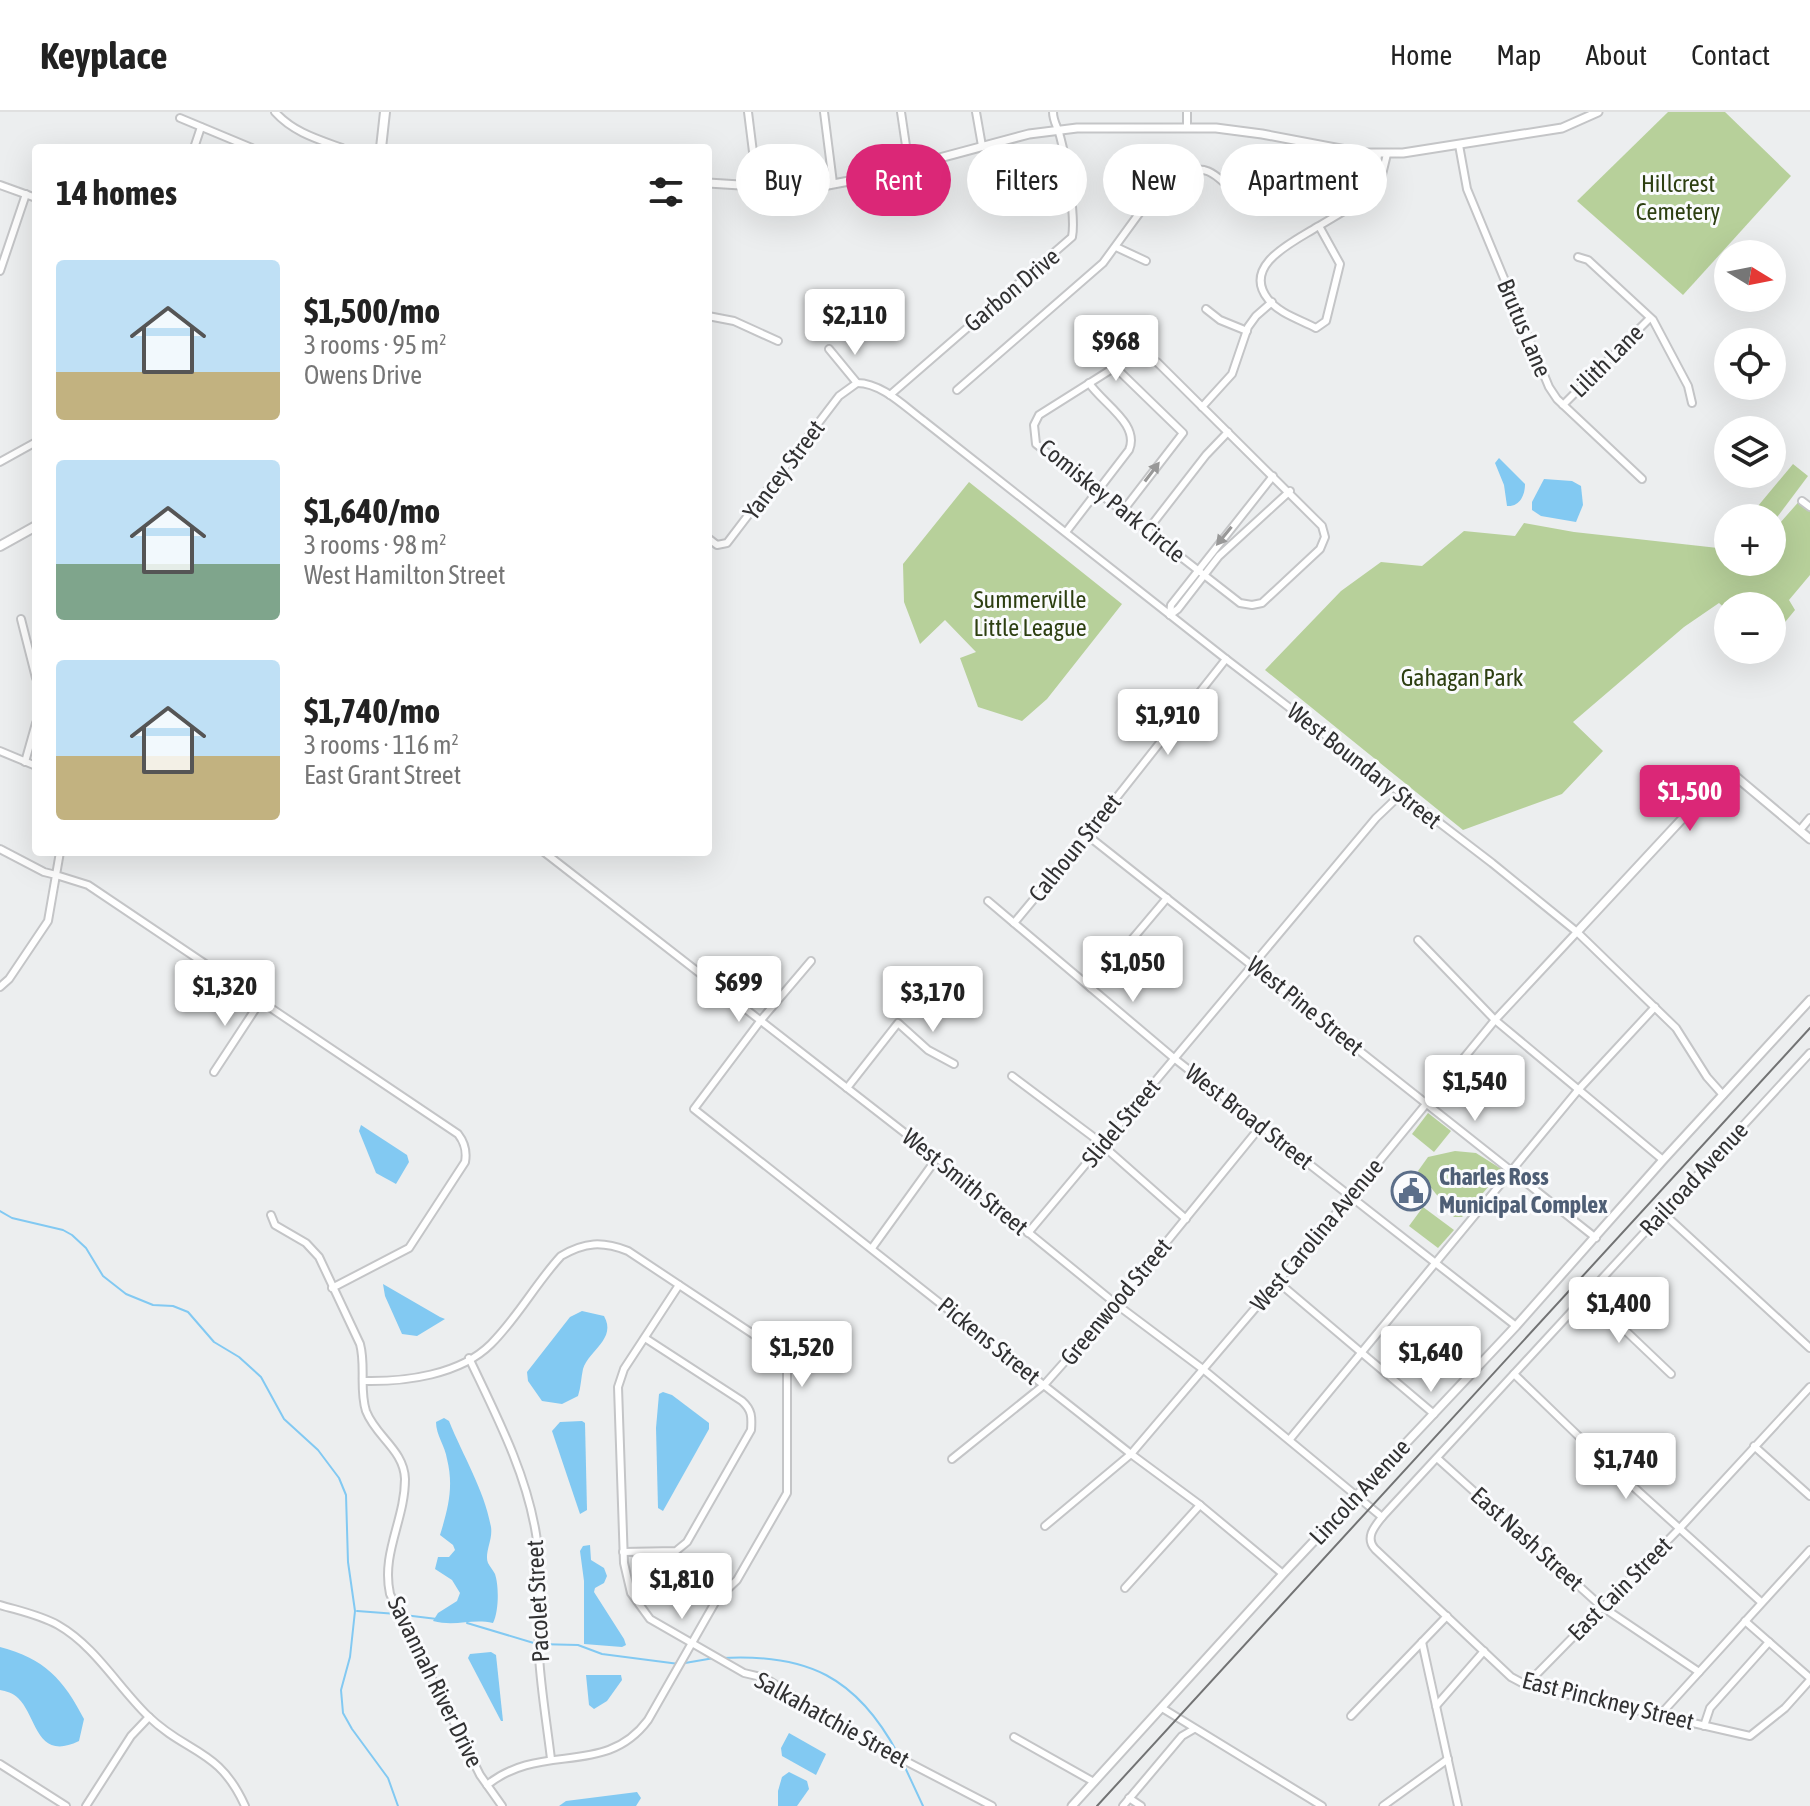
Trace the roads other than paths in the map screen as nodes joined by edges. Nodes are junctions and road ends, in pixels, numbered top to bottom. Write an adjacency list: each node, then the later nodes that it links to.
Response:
1 (275, 112): 17 (street)
2 (385, 112): 18 (main road)
3 (748, 112): 19 (street)
4 (824, 112): 29 (street)
5 (901, 112): 20 (street)
6 (976, 112): 21 (street)
7 (1053, 112): 13 (street, Garbon Drive)
8 (1187, 112): 12 (street)
9 (1598, 112): 24 (street)
10 (180, 118): 11 (street)
11 (201, 127): 15 (street); 16 (street)
12 (1187, 127): 13 (street); 14 (street)
13 (1057, 130): 22 (street); 51 (street, Garbon Drive)
14 (1304, 143): 23 (street); 36 (street)
15 (195, 144)
16 (242, 144)
17 (332, 144)
18 (383, 144)
19 (752, 144)
20 (906, 144)
21 (982, 144)
22 (991, 144)
23 (1310, 144)
24 (1460, 145): 25 (street); 53 (street, Brutus Lane)
25 (1387, 154)
26 (846, 180): 29 (street)
27 (712, 183): 31 (street)
28 (830, 183): 29 (street)
29 (833, 183)
30 (0, 185): 32 (street)
31 (736, 186)
32 (26, 194): 33 (street); 39 (street)
33 (32, 196)
34 (1335, 216): 35 (street)
35 (1319, 226): 40 (street); 40 (street)
36 (1116, 247): 38 (street); 50 (street)
37 (1578, 257): 43 (street)
38 (1146, 261)
39 (0, 271)
40 (1272, 302): 44 (street)
41 (1206, 309): 44 (street)
42 (712, 317): 45 (street)
43 (1650, 318): 52 (street); 53 (street, Lilith Lane)
44 (1247, 331): 54 (street)
45 (778, 341)
46 (829, 349): 48 (street)
47 (1115, 367): 49 (street, Comiskey Park Circle); 54 (street, Comiskey Park Circle); 64 (street, one-way to 47)
48 (857, 383): 51 (street, West Boundary Street); 70 (street, Yancey Street)
49 (1089, 383): 61 (street); 61 (street, Comiskey Park Circle)
50 (957, 390)
51 (890, 395): 69 (street, West Boundary Street)
52 (1692, 403)
53 (1563, 405): 59 (street, Brutus Lane)
54 (1202, 407): 55 (street, Comiskey Park Circle)
55 (1228, 432): 58 (street, Comiskey Park Circle); 68 (street)
56 (32, 444): 57 (street)
57 (0, 462)
58 (1273, 476): 60 (street, Comiskey Park Circle); 65 (street)
59 (1642, 479)
60 (1290, 491): 66 (street); 73 (street, Comiskey Park Circle)
61 (1096, 492): 64 (street, Comiskey Park Circle); 69 (street)
62 (1802, 501): 63 (street)
63 (1810, 507)
64 (1122, 512): 68 (street, Comiskey Park Circle)
65 (1240, 515): 66 (street); 72 (street, one-way to 72)
66 (1251, 527): 73 (street)
67 (32, 528): 71 (main road)
68 (1147, 531): 72 (street, Comiskey Park Circle)
69 (1066, 532): 74 (street, West Boundary Street)
70 (712, 541)
71 (0, 546)
72 (1197, 570): 73 (street, Comiskey Park Circle); 74 (street)
73 (1204, 575): 74 (street)
74 (1170, 615): 76 (street, West Boundary Street)
75 (21, 619): 77 (street)
76 (1226, 659): 82 (street, West Boundary Street); 85 (street, Calhoun Street)
77 (32, 662)
78 (32, 737): 80 (street)
79 (0, 751): 80 (street)
80 (25, 762): 81 (street)
81 (32, 765)
82 (1400, 795): 94 (street, West Boundary Street); 97 (street, Slidel Street)
83 (1810, 818): 84 (street)
84 (1800, 830): 86 (street); 94 (street)
85 (1087, 835): 91 (street, West Pine Street); 93 (street, Calhoun Street)
86 (1810, 839)
87 (0, 849): 90 (street)
88 (59, 856): 90 (street)
89 (549, 856): 103 (street, West Smith Street)
90 (56, 875): 98 (street); 101 (street)
91 (1167, 898): 97 (street, West Pine Street); 99 (street)
92 (988, 901): 93 (street, West Broad Street)
93 (1014, 923): 99 (street, West Broad Street)
94 (1577, 932): 102 (street, West Boundary Street); 104 (street, West Carolina Avenue)
95 (1418, 940): 104 (street)
96 (811, 961): 103 (street)
97 (1255, 966): 106 (street, Slidel Street); 113 (street, West Pine Street)
98 (0, 987)
99 (1091, 988): 106 (street, West Broad Street)
100 (1810, 1000): 112 (street, Lincoln Avenue)
101 (260, 1002): 108 (street); 129 (street)
102 (1655, 1007): 111 (street); 112 (street, West Boundary Street)
103 (761, 1020): 110 (street, West Smith Street); 125 (street, Pickens Street)
104 (1495, 1020): 111 (street); 113 (street, West Carolina Avenue)
105 (1810, 1053): 120 (street, Railroad Avenue)
106 (1175, 1059): 114 (street, West Broad Street); 115 (street, Slidel Street)
107 (954, 1064): 110 (street)
108 (214, 1072)
109 (1012, 1076): 115 (street)
110 (847, 1088): 116 (street, West Smith Street)
111 (1579, 1089): 117 (street); 118 (street)
112 (1723, 1095): 117 (street, Lincoln Avenue)
113 (1426, 1103): 118 (street, West Pine Street); 119 (street, West Carolina Avenue)
114 (1261, 1126): 119 (street, West Broad Street); 122 (street, Greenwood Street)
115 (1102, 1145): 122 (street); 123 (street, Slidel Street)
116 (937, 1158): 123 (street, West Smith Street); 125 (street)
117 (1663, 1160): 124 (street, Lincoln Avenue)
118 (1511, 1172): 124 (street, West Pine Street); 126 (street)
119 (1349, 1198): 126 (street, West Broad Street); 127 (street, West Carolina Avenue)
120 (1663, 1213): 130 (street, Railroad Avenue); 134 (street)
121 (271, 1215): 129 (street, Savannah River Drive)
122 (1186, 1219): 131 (street, Greenwood Street)
123 (1028, 1233): 131 (street, West Smith Street)
124 (1596, 1238): 132 (street, Lincoln Avenue)
125 (872, 1248): 141 (street, Pickens Street)
126 (1436, 1265): 132 (street, West Broad Street); 135 (street)
127 (1278, 1282): 135 (street); 137 (street, West Carolina Avenue)
128 (679, 1285): 133 (street, Salkahatchie Street); 136 (street); 166 (street)
129 (332, 1288): 140 (street, Savannah River Drive)
130 (1587, 1294): 138 (street, Railroad Avenue); 139 (street)
131 (1116, 1304): 137 (street, West Smith Street); 141 (street, Greenwood Street)
132 (1516, 1326): 143 (street, Lincoln Avenue)
133 (645, 1338): 156 (street, Salkahatchie Street); 156 (street)
134 (1810, 1348)
135 (1360, 1354): 143 (street); 144 (street)
136 (469, 1358): 140 (street); 179 (street, Pacolet Street)
137 (1204, 1370): 144 (street, West Smith Street); 146 (street, West Carolina Avenue)
138 (1514, 1374): 147 (street, Railroad Avenue); 154 (street)
139 (1671, 1374)
140 (363, 1381): 183 (street, Savannah River Drive)
141 (1044, 1385): 146 (street, Pickens Street); 148 (street, Greenwood Street)
142 (1810, 1387): 145 (street, East Cain Street)
143 (1434, 1414): 149 (street, Lincoln Avenue)
144 (1290, 1439): 149 (street, West Smith Street)
145 (1754, 1446): 150 (street); 154 (street, East Cain Street)
146 (1131, 1454): 151 (street, Pickens Street); 153 (street, West Carolina Avenue)
147 (1437, 1458): 152 (street, Railroad Avenue); 161 (street, East Nash Street)
148 (952, 1459)
149 (1359, 1495): 152 (street, West Smith Street); 157 (street, Lincoln Avenue)
150 (1810, 1496)
151 (1200, 1505): 157 (street, Pickens Street); 158 (street)
152 (1382, 1517): 162 (street, East Pinckney Street)
153 (1045, 1526)
154 (1679, 1529): 159 (street); 161 (street, East Cain Street)
155 (1810, 1550): 159 (street)
156 (623, 1552): 166 (street, Salkahatchie Street)
157 (1283, 1574): 172 (street, Lincoln Avenue)
158 (1125, 1588)
159 (1761, 1602): 163 (street)
160 (0, 1605): 175 (street)
161 (1601, 1606): 168 (street, East Nash Street); 170 (street, East Cain Street)
162 (1447, 1616): 164 (street); 167 (street, East Pinckney Street)
163 (1745, 1621): 165 (street); 168 (street)
164 (1422, 1642): 171 (street); 174 (street)
165 (1769, 1642): 169 (street); 176 (street)
166 (691, 1644): 179 (street); 189 (street, Salkahatchie Street)
167 (1484, 1651): 170 (street, East Pinckney Street); 171 (street)
168 (1699, 1672): 173 (street)
169 (1810, 1679): 176 (street, East Pinckney Street)
170 (1526, 1685): 173 (street, East Pinckney Street)
171 (1436, 1706): 180 (street)
172 (1162, 1708): 177 (street); 182 (street, Lincoln Avenue)
173 (1660, 1715): 176 (street, East Pinckney Street)
174 (1351, 1716)
175 (149, 1717): 186 (street); 187 (street)
176 (1703, 1726)
177 (1194, 1729): 184 (street); 193 (street)
178 (1014, 1737): 182 (street)
179 (551, 1759): 183 (street)
180 (1448, 1759): 194 (street); 195 (street)
181 (0, 1764): 185 (street)
182 (1094, 1782): 190 (street, Lincoln Avenue)
183 (487, 1785): 188 (street, Savannah River Drive)
184 (1129, 1798): 191 (street); 192 (street)
185 (66, 1806)
186 (86, 1806)
187 (245, 1806)
188 (502, 1806)
189 (992, 1806)
190 (1072, 1806)
191 (1123, 1806)
192 (1141, 1806)
193 (1322, 1806)
194 (1383, 1806)
195 (1458, 1806)

